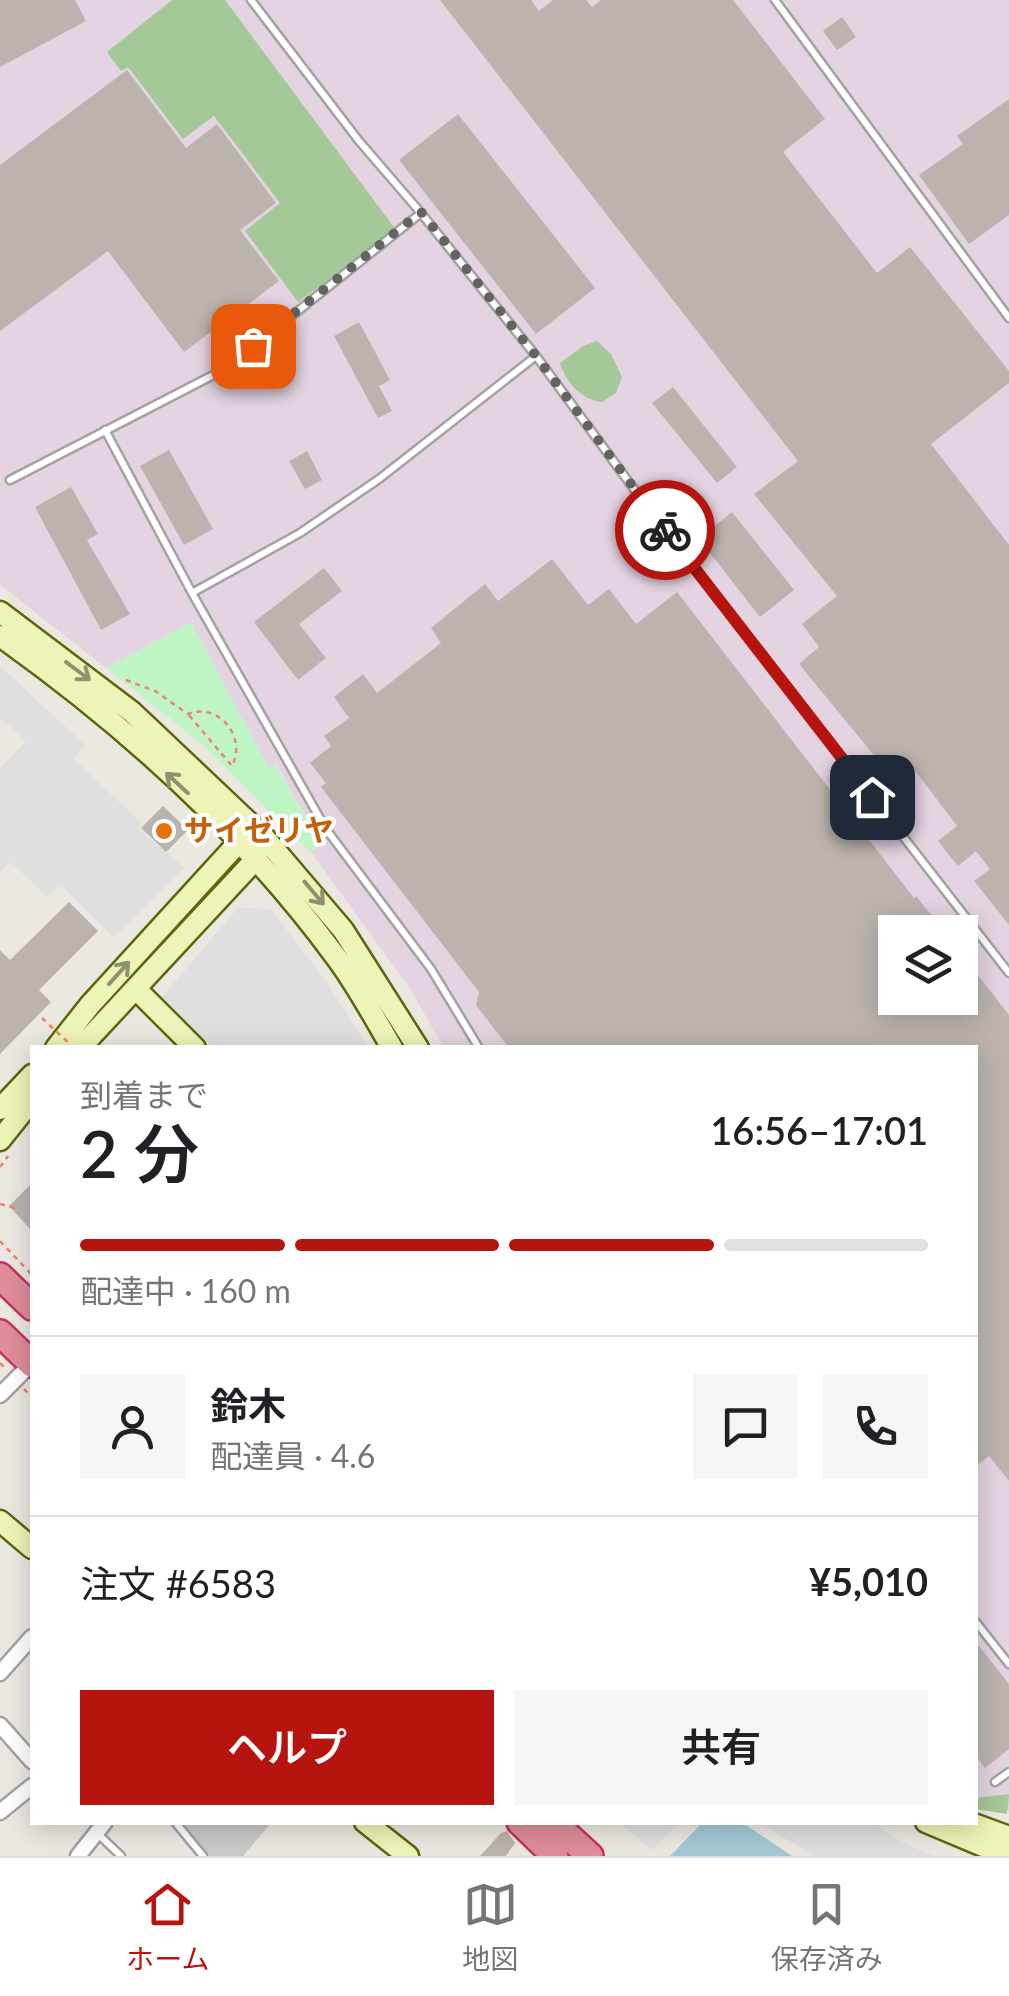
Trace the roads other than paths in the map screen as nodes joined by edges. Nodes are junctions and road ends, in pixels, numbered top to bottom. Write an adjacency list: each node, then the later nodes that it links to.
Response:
1 (251, 0): 3 (lane)
2 (775, 0): 4 (lane)
3 (421, 212): 5 (lane); 6 (lane)
4 (1009, 318)
5 (536, 356): 8 (lane); 14 (lane)
6 (105, 430): 7 (lane); 8 (lane)
7 (10, 480)
8 (192, 593): 21 (lane)
9 (0, 612): 11 (street, one-way to 11)
10 (0, 636): 12 (street, one-way to 10)
11 (263, 836): 12 (street); 13 (street); 20 (street, one-way to 20)
12 (238, 843): 13 (street); 16 (street, one-way to 12)
13 (255, 860): 15 (street); 19 (street)
14 (1009, 972)
15 (136, 989): 17 (street); 18 (street)
16 (58, 1045)
17 (80, 1045)
18 (193, 1045)
19 (390, 1045)
20 (416, 1045)
21 (477, 1045)
22 (30, 1076): 24 (street)
23 (30, 1104): 25 (street)
24 (0, 1109)
25 (8, 1143)
26 (0, 1276): 27 (highway)
27 (30, 1305)
28 (0, 1333): 29 (highway)
29 (24, 1371): 30 (street)
30 (0, 1394)
31 (0, 1521): 32 (street)
32 (30, 1546)
33 (978, 1624): 35 (lane)
34 (30, 1638): 36 (street)
35 (1009, 1664)
36 (0, 1674)
37 (0, 1726): 38 (street)
38 (30, 1759)
39 (1009, 1772): 40 (lane)
40 (995, 1782)
41 (30, 1788): 42 (street)
42 (0, 1812)
43 (177, 1825): 53 (lane)
44 (369, 1825): 54 (street)
45 (523, 1825): 55 (highway)
46 (556, 1825): 56 (highway)
47 (933, 1825): 57 (street)
48 (976, 1825): 50 (street)
49 (96, 1826): 51 (street); 52 (lane)
50 (1009, 1838)
51 (78, 1856)
52 (121, 1856)
53 (203, 1856)
54 (408, 1856)
55 (555, 1856)
56 (590, 1856)
57 (1007, 1856)

